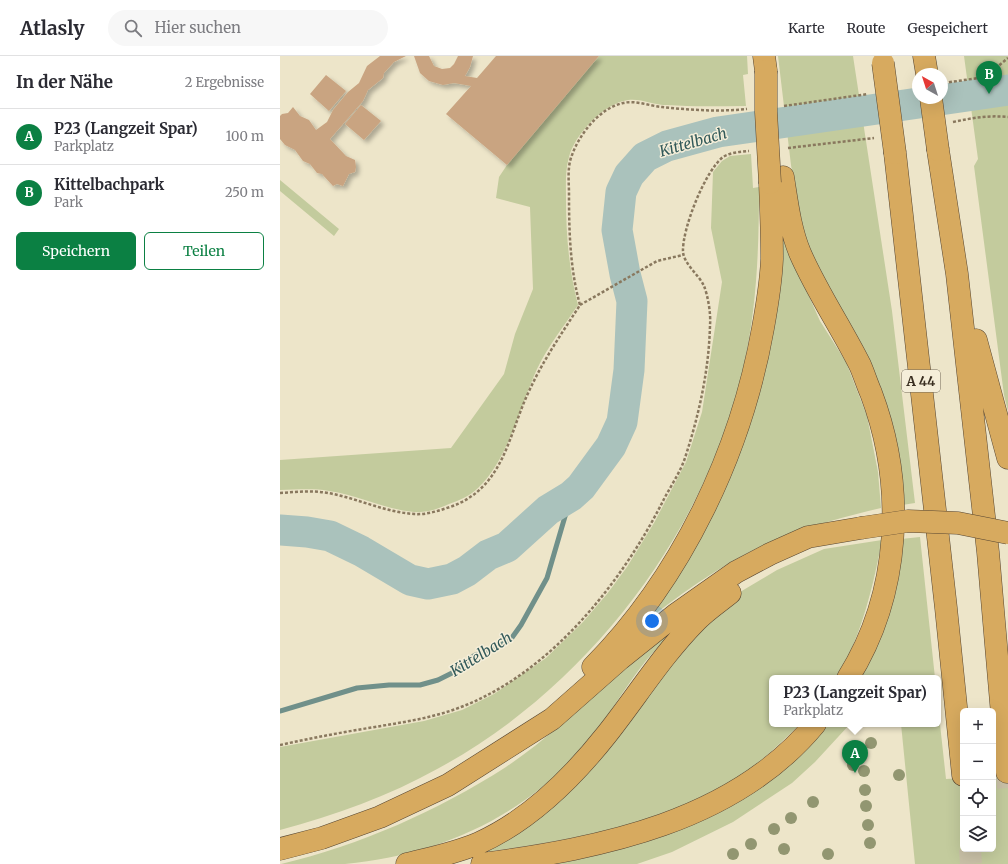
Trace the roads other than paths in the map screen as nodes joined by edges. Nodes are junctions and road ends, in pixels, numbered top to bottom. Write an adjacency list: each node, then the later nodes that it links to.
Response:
1 (882, 60): 11 (highway, A 44, bridge)
2 (765, 64): 4 (highway, bridge)
3 (931, 104): 5 (highway, bridge)
4 (776, 180): 9 (highway); 12 (highway)
5 (958, 274): 6 (highway); 13 (highway)
6 (1008, 458)
7 (861, 528): 8 (highway, bridge); 12 (highway); 15 (highway)
8 (1008, 533)
9 (850, 675)
10 (812, 727): 16 (highway)
11 (960, 746)
12 (492, 757): 14 (highway)
13 (1007, 772)
14 (280, 849)
15 (407, 864)
16 (482, 864)

